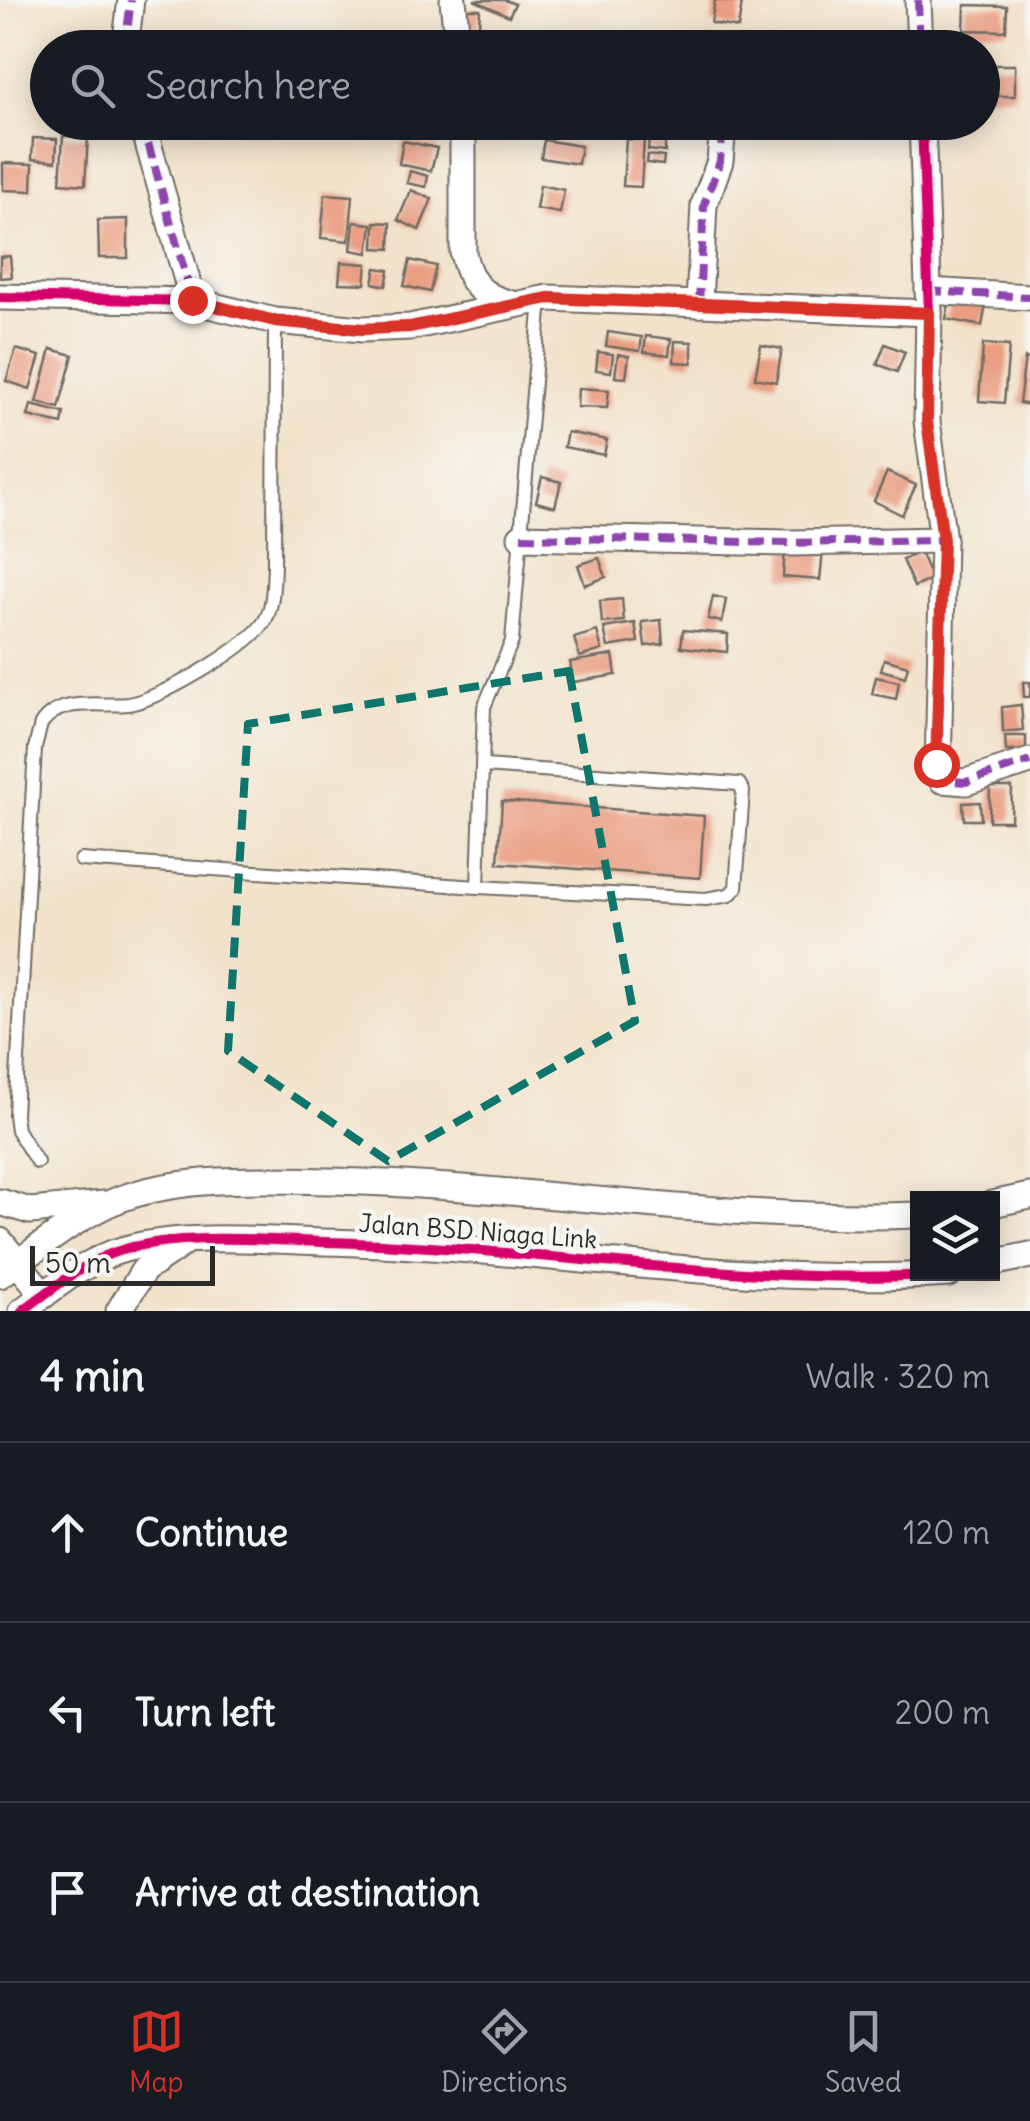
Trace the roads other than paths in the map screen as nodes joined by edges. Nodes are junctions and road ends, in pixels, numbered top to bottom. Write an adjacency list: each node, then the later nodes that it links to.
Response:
1 (132, 0): 4 (street)
2 (453, 0): 5 (street)
3 (918, 0): 6 (street)
4 (128, 30)
5 (456, 30)
6 (919, 30)
7 (147, 140): 14 (street)
8 (463, 140): 16 (street)
9 (722, 140): 17 (street)
10 (923, 140): 15 (street)
11 (1030, 297): 15 (street)
12 (0, 298): 14 (street)
13 (541, 299): 16 (street); 17 (street); 19 (lane)
14 (192, 300): 18 (street)
15 (928, 302): 17 (street); 20 (street)
16 (514, 304): 18 (street)
17 (699, 304)
18 (275, 321): 25 (lane)
19 (521, 537): 20 (street); 22 (lane)
20 (943, 540): 21 (street)
21 (1030, 761)
22 (484, 766): 24 (lane); 24 (lane)
23 (81, 860): 24 (lane)
24 (478, 887)
25 (37, 1162)
26 (1030, 1196): 28 (street)
27 (0, 1202): 29 (street)
28 (1000, 1202)
29 (110, 1204): 30 (street, Jalan BSD Niaga Link); 35 (street, Jalan BSD Niaga Link)
30 (910, 1214)
31 (0, 1242): 35 (street)
32 (186, 1242): 36 (street, Jalan BSD Niaga Link); 37 (street, Jalan BSD Niaga Link); 39 (street)
33 (1030, 1255): 34 (street)
34 (1000, 1262)
35 (9, 1269): 37 (street)
36 (910, 1276)
37 (44, 1296): 38 (street, Jalan BSD Niaga Link)
38 (22, 1311)
39 (119, 1311)

